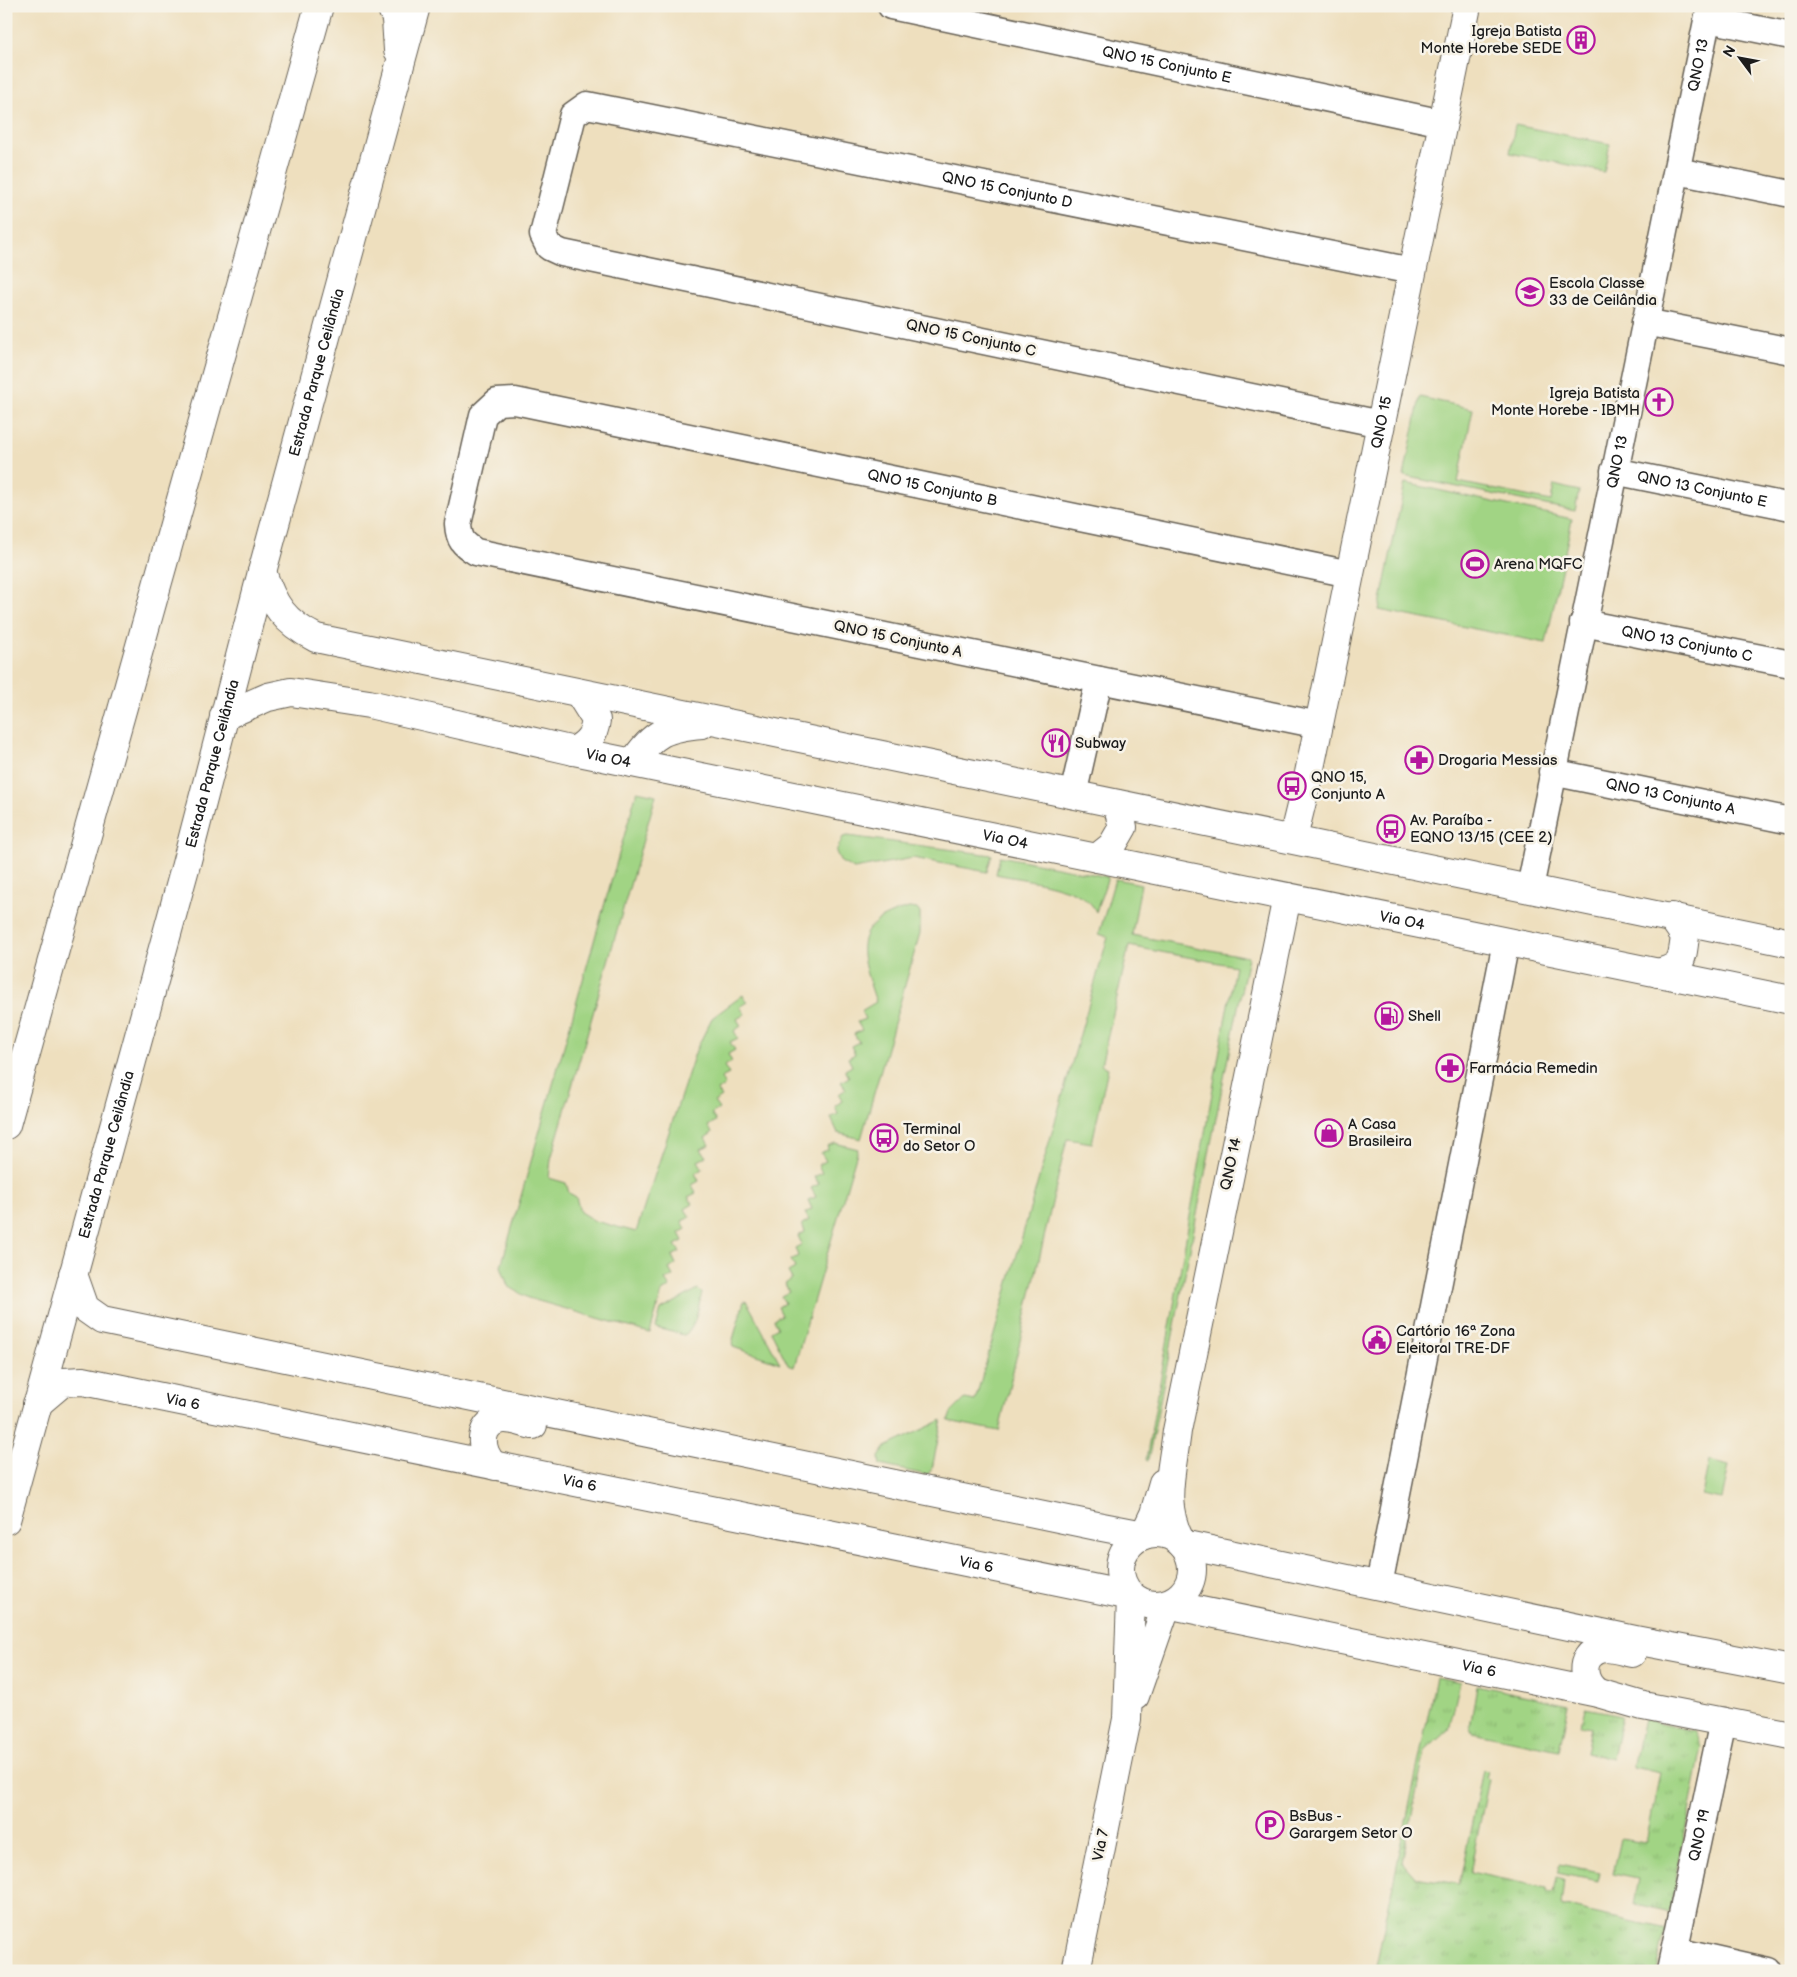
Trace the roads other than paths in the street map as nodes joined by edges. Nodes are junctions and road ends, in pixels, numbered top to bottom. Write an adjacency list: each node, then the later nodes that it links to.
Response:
1 (391, 6): 8 (main road)
2 (416, 6): 8 (main road, Estrada Parque Ceilândia)
3 (891, 6): 10 (street, QNO 15 Conjunto E)
4 (1467, 6): 10 (main road, QNO 15)
5 (321, 11): 44 (main road)
6 (1709, 13): 7 (street); 11 (street, QNO 13)
7 (1791, 36)
8 (399, 66): 20 (main road, Estrada Parque Ceilândia)
9 (602, 106): 13 (street, QNO 15 Conjunto D); 16 (street, QNO 15 Conjunto C)
10 (1444, 124): 13 (main road, QNO 15)
11 (1677, 171): 12 (street); 14 (street, QNO 13)
12 (1791, 194)
13 (1412, 271): 16 (main road, QNO 15)
14 (1645, 322): 15 (street); 17 (street, QNO 13)
15 (1791, 351)
16 (1381, 424): 21 (main road, QNO 15)
17 (1614, 471): 18 (street, QNO 13 Conjunto E); 22 (street, QNO 13)
18 (1791, 507)
19 (476, 552): 21 (street, QNO 15 Conjunto B); 24 (street, QNO 15 Conjunto A)
20 (262, 572): 25 (main road); 26 (main road, Estrada Parque Ceilândia)
21 (1350, 574): 28 (main road, QNO 15)
22 (1583, 623): 23 (street, QNO 13 Conjunto C); 31 (street, QNO 13)
23 (1791, 664)
24 (1098, 680): 28 (street, QNO 15 Conjunto A); 32 (street)
25 (578, 692): 27 (main road); 29 (main road)
26 (224, 716): 29 (main road, Via O4); 45 (main road, Estrada Parque Ceilândia)
27 (724, 723): 30 (main road); 32 (main road)
28 (1319, 726): 35 (main road, QNO 15)
29 (574, 751): 30 (main road, Via O4)
30 (634, 763): 36 (main road, Via O4)
31 (1552, 772): 34 (street, QNO 13 Conjunto A); 37 (street, QNO 13)
32 (1073, 794): 33 (main road)
33 (1117, 804): 35 (main road); 36 (main road)
34 (1791, 821)
35 (1293, 838): 37 (main road)
36 (1097, 858): 38 (main road, Via O4)
37 (1530, 888): 39 (main road)
38 (1287, 897): 40 (main road, Via O4); 47 (main road, QNO 14)
39 (1672, 917): 41 (main road); 42 (main road)
40 (1506, 942): 42 (main road, Via O4); 53 (street)
41 (1791, 943)
42 (1658, 973): 43 (main road, Via O4)
43 (1791, 1000)
44 (8, 1118)
45 (73, 1274): 46 (main road, Estrada Parque Ceilândia); 48 (main road)
46 (37, 1404): 49 (main road, Via 6); 50 (main road, Estrada Parque Ceilândia)
47 (1177, 1431): 51 (main road, QNO 14); 52 (main road, QNO 14)
48 (714, 1447): 49 (main road); 51 (main road)
49 (495, 1466): 54 (main road, Via 6)
50 (6, 1520)
51 (1144, 1535): 52 (main road); 54 (main road)
52 (1182, 1544): 53 (main road); 55 (main road)
53 (1379, 1585): 56 (main road)
54 (1131, 1596): 55 (main road); 59 (main road, Via 7)
55 (1167, 1604): 58 (main road, Via 6); 59 (main road, Via 7)
56 (1791, 1670)
57 (1791, 1675): 58 (main road)
58 (1598, 1693): 60 (main road, Via 6)
59 (1126, 1719): 63 (main road, Via 7)
60 (1723, 1721): 61 (main road, Via 6); 62 (street, QNO 19)
61 (1791, 1734)
62 (1672, 1960): 64 (street, QNO 19)
63 (1076, 1971)
64 (1768, 1971)

